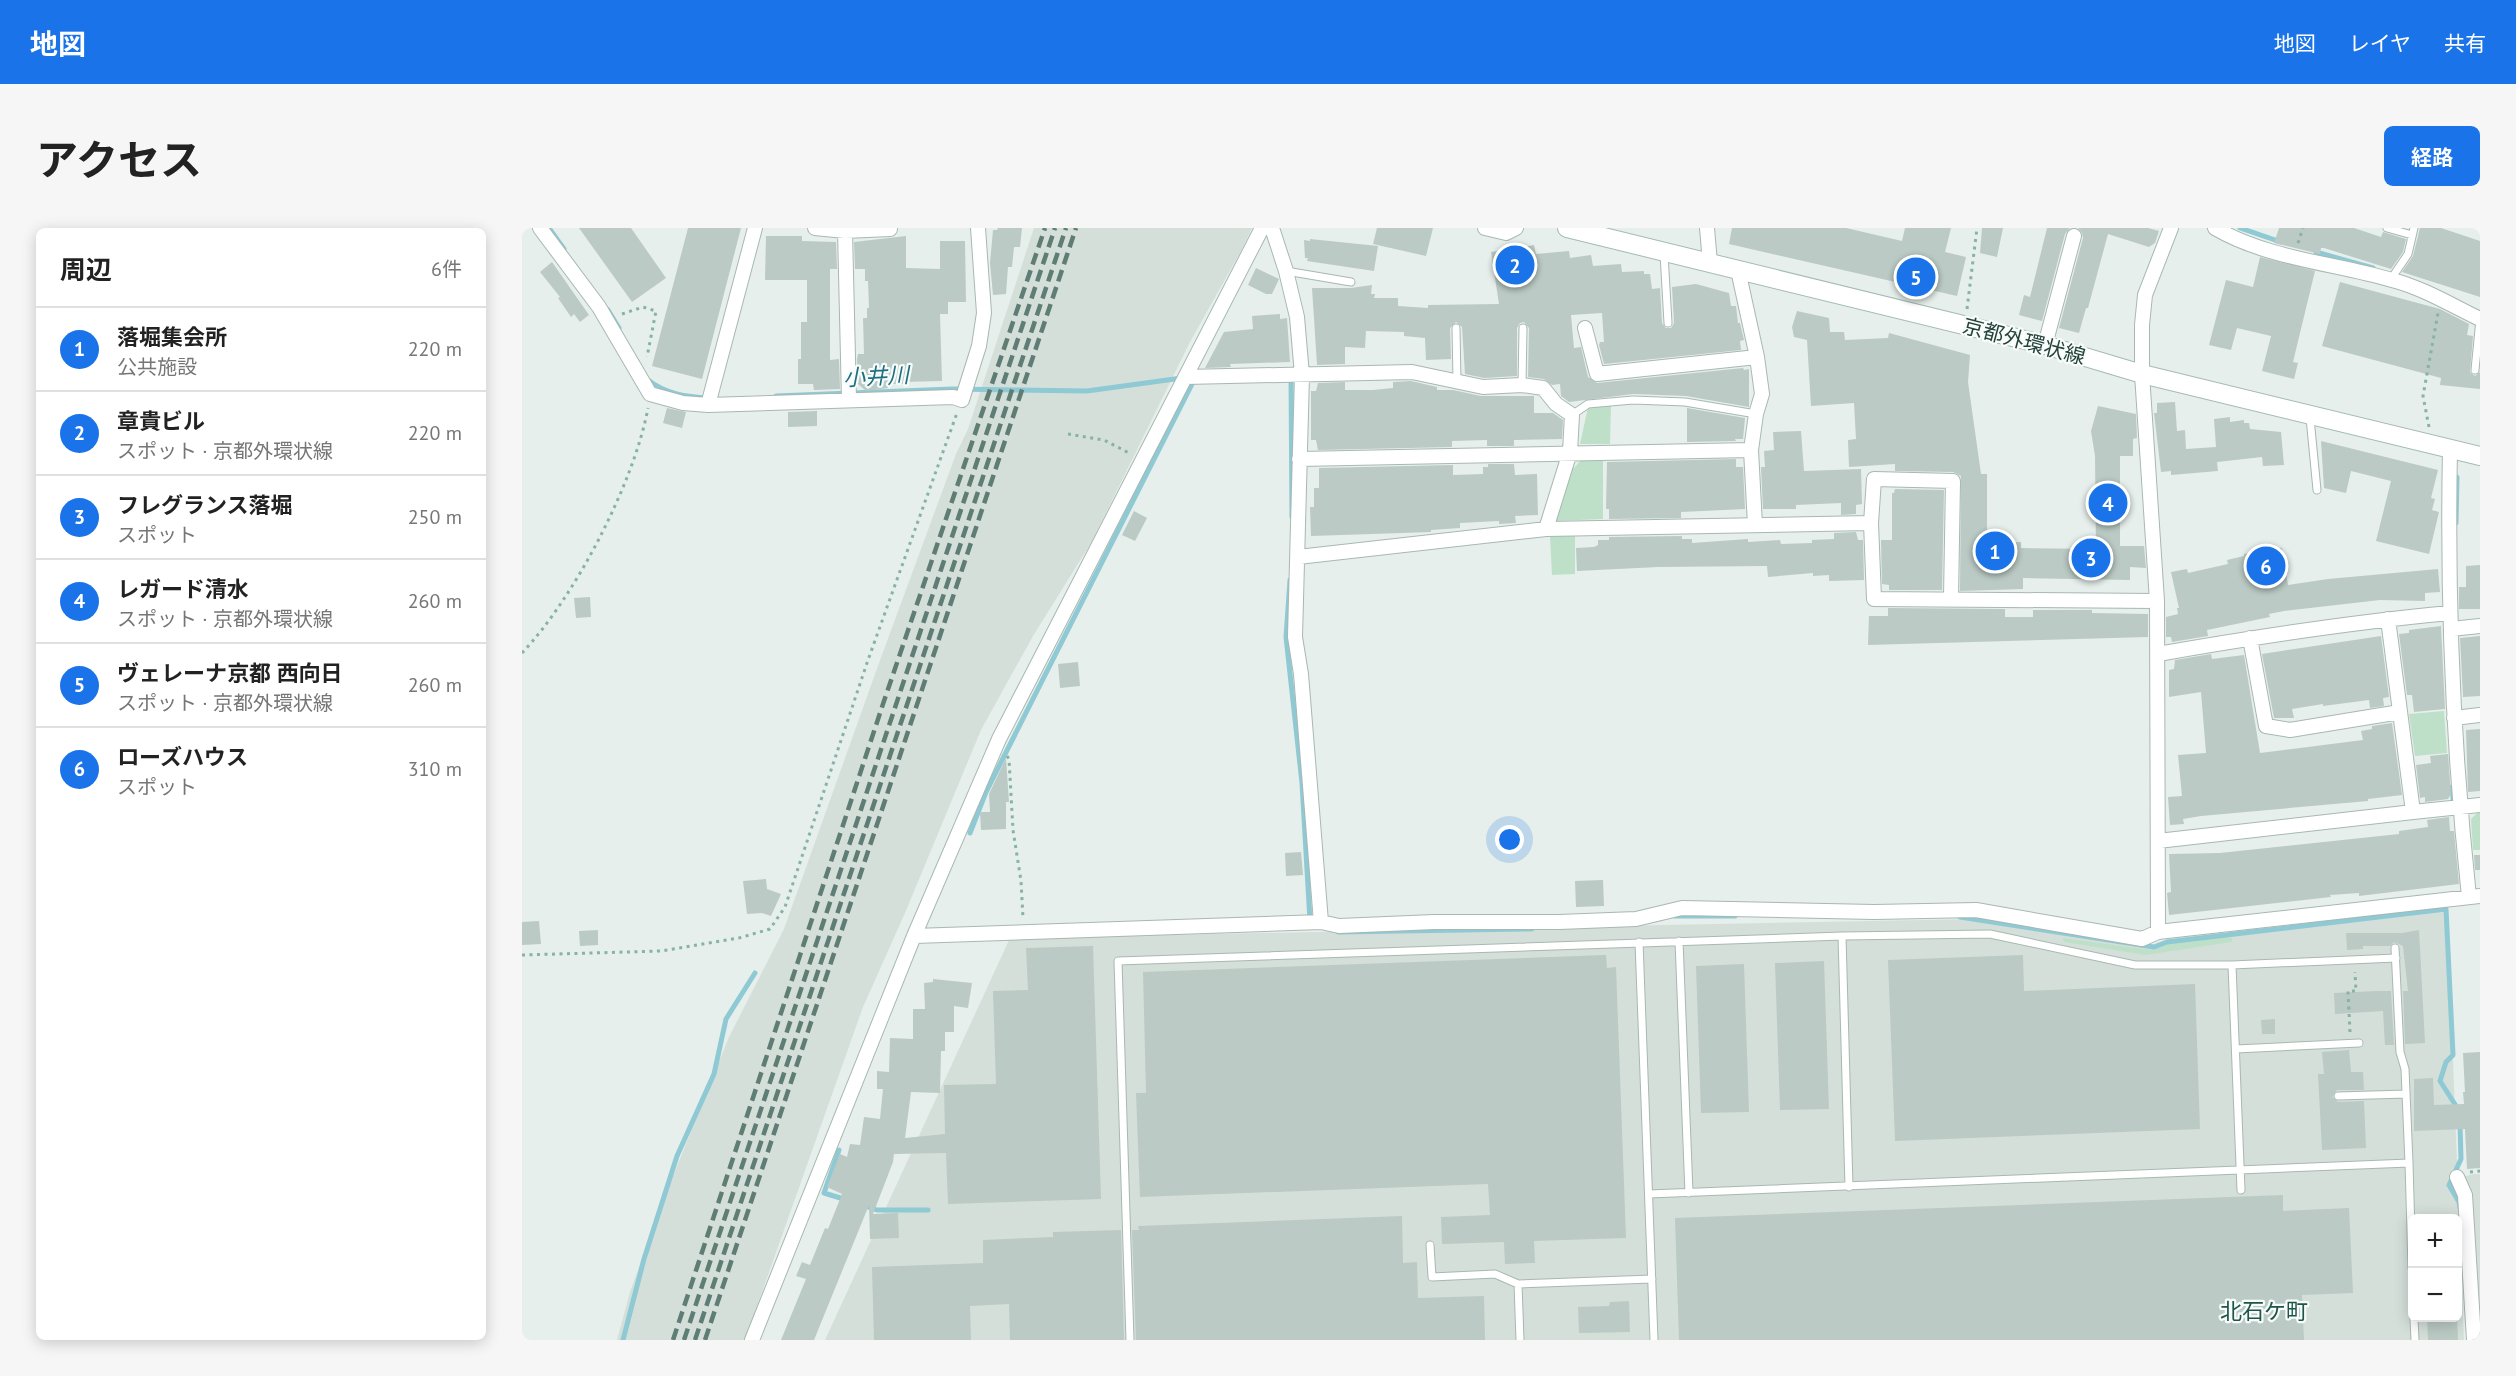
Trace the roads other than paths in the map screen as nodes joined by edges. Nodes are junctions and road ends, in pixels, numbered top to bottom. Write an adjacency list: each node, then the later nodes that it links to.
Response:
1 (540, 228): 38 (street)
2 (755, 228): 38 (street)
3 (815, 228): 15 (street)
4 (978, 228): 37 (street)
5 (1262, 228): 34 (street)
6 (1272, 228): 21 (street)
7 (1485, 228): 8 (street)
8 (1516, 228)
9 (1567, 228): 18 (main road, 京都外環状線)
10 (1707, 228): 19 (street)
11 (2171, 228): 32 (street)
12 (2215, 228): 22 (street)
13 (2387, 228): 16 (lane)
14 (890, 229): 15 (street)
15 (845, 231): 37 (street)
16 (2413, 231): 22 (lane)
17 (2074, 236): 29 (street)
18 (1664, 253): 19 (main road, 京都外環状線); 25 (lane)
19 (1710, 263): 20 (main road, 京都外環状線)
20 (1738, 270): 29 (main road, 京都外環状線); 30 (street)
21 (1286, 271): 23 (lane); 33 (street)
22 (2391, 279): 24 (street)
23 (1351, 282)
24 (2480, 319): 31 (lane)
25 (1668, 323)
26 (1585, 327): 30 (street)
27 (1456, 328): 35 (lane)
28 (1523, 328): 36 (lane)
29 (2045, 345): 32 (main road, 京都外環状線)
30 (1757, 357): 39 (street)
31 (2475, 370)
32 (2142, 374): 41 (main road, 京都外環状線); 53 (street)
33 (1302, 375): 34 (street); 35 (street); 46 (street)
34 (1185, 377): 70 (street)
35 (1457, 381): 36 (street)
36 (1522, 385): 40 (street)
37 (849, 400): 38 (street)
38 (708, 405)
39 (1756, 414): 40 (lane); 43 (street)
40 (1572, 415): 44 (street)
41 (2310, 415): 42 (main road, 京都外環状線); 47 (lane)
42 (2450, 449): 45 (main road, 京都外環状線); 54 (street)
43 (1751, 450): 44 (street); 49 (street)
44 (1570, 452): 46 (street); 50 (street)
45 (2480, 456)
46 (1299, 459): 51 (street)
47 (2317, 490)
48 (1871, 523): 49 (street); 52 (street); 52 (street)
49 (1755, 525): 50 (street)
50 (1546, 530): 51 (street)
51 (1298, 557): 68 (street)
52 (1951, 598): 53 (street)
53 (2157, 601): 59 (street)
54 (2450, 613): 55 (street); 57 (street)
55 (2388, 619): 58 (street); 60 (street)
56 (2480, 626): 57 (street)
57 (2451, 629): 62 (street)
58 (2250, 638): 59 (street); 60 (street)
59 (2158, 654): 66 (street)
60 (2400, 712): 65 (street)
61 (2480, 715): 62 (street)
62 (2454, 718): 64 (street)
63 (2480, 805): 64 (street)
64 (2459, 808): 65 (street); 67 (street)
65 (2414, 812): 66 (street)
66 (2158, 841): 69 (street)
67 (2475, 896): 69 (street)
68 (1321, 922): 69 (street); 70 (street)
69 (2158, 932)
70 (914, 936): 93 (street)
71 (1842, 936): 72 (lane); 76 (lane); 84 (lane)
72 (1678, 941): 73 (lane); 86 (lane)
73 (1639, 942): 87 (lane); 94 (lane)
74 (2396, 948): 75 (lane)
75 (2396, 958): 76 (lane); 79 (lane)
76 (2232, 965): 78 (lane)
77 (2359, 1043): 78 (lane)
78 (2236, 1048): 82 (lane)
79 (2406, 1094): 80 (lane); 81 (lane)
80 (2338, 1096)
81 (2409, 1163): 82 (lane); 88 (lane)
82 (2241, 1170): 84 (lane); 85 (lane)
83 (2457, 1177): 98 (street)
84 (1849, 1187): 86 (lane)
85 (2241, 1190)
86 (1689, 1193): 87 (lane)
87 (1649, 1194): 90 (lane)
88 (2410, 1214)
89 (1430, 1245): 91 (lane)
90 (1652, 1279): 91 (lane); 96 (lane)
91 (1518, 1284): 95 (lane)
92 (2414, 1322): 97 (lane)
93 (752, 1340)
94 (1130, 1340)
95 (1520, 1340)
96 (1654, 1340)
97 (2415, 1340)
98 (2474, 1340)

